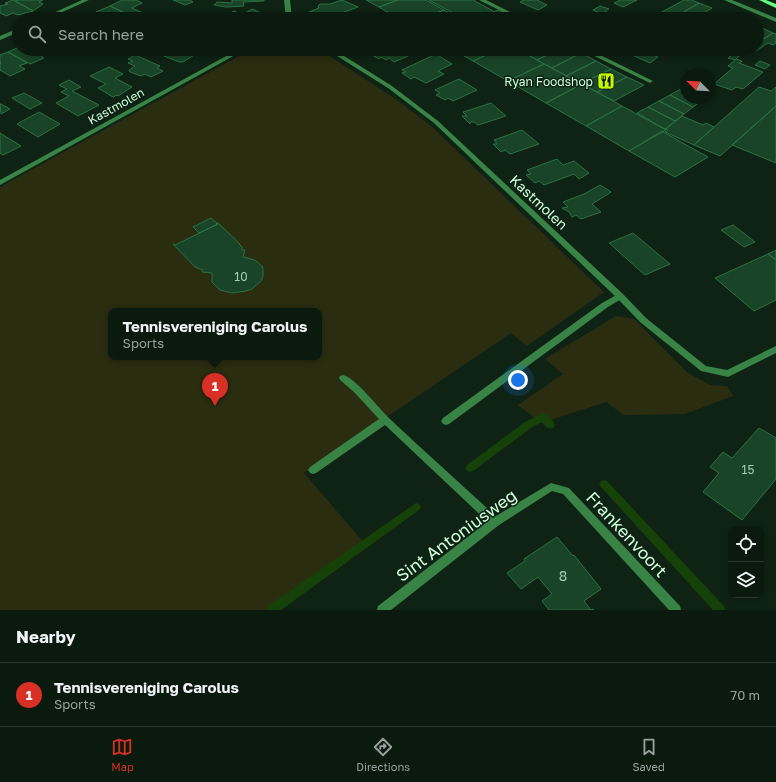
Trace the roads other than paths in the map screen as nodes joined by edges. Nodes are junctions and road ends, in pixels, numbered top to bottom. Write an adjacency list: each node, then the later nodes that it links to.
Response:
1 (86, 0): 7 (street)
2 (287, 0): 8 (street)
3 (482, 0): 9 (street)
4 (727, 0): 10 (street)
5 (762, 0): 6 (street)
6 (776, 6)
7 (59, 12)
8 (288, 12)
9 (507, 12)
10 (756, 12)
11 (764, 15): 12 (street)
12 (776, 20)
13 (12, 33): 14 (street)
14 (0, 38)
15 (230, 56): 19 (street, Kastmolen)
16 (340, 56): 20 (street, Kastmolen)
17 (598, 56): 18 (street)
18 (650, 81)
19 (0, 183)
20 (620, 296): 21 (street, Kastmolen); 24 (street)
21 (776, 349)
22 (343, 378): 23 (street)
23 (385, 420): 25 (street); 27 (street)
24 (446, 421)
25 (313, 470)
26 (551, 487): 27 (street, Sint Antoniusweg); 29 (street, Frankenvoort)
27 (495, 522): 28 (street, Sint Antoniusweg)
28 (382, 610)
29 (676, 610)

